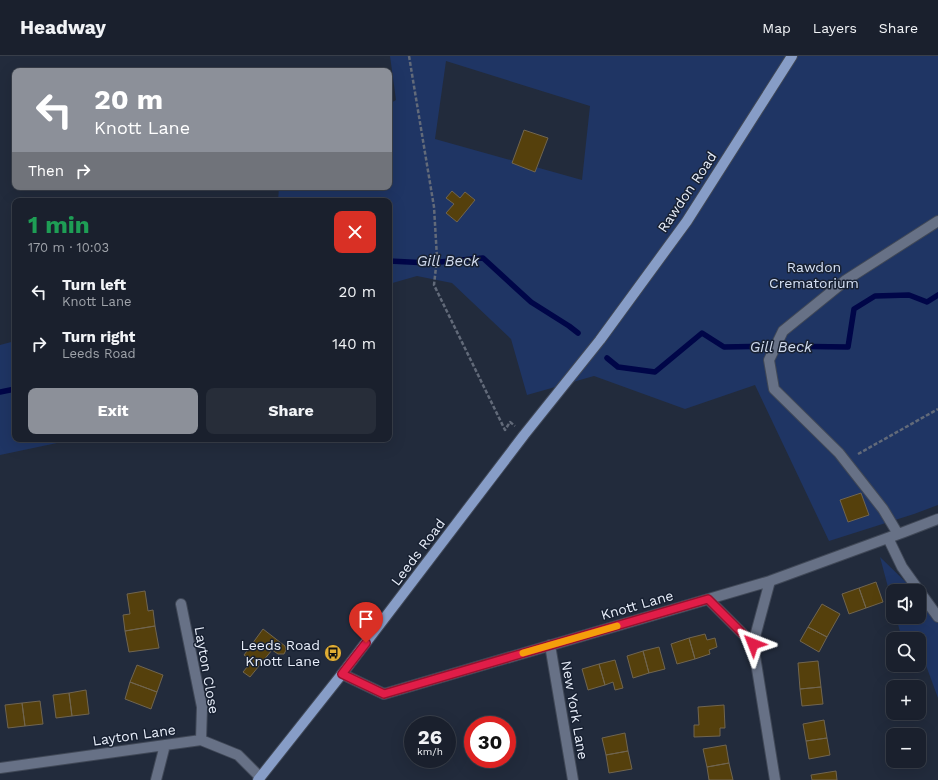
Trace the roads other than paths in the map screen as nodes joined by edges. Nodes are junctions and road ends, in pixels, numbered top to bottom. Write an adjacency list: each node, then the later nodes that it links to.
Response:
1 (792, 56): 3 (main road, Rawdon Road)
2 (938, 221): 5 (street)
3 (600, 340): 13 (main road, Leeds Road)
4 (938, 518): 5 (street, Knott Lane)
5 (898, 534): 6 (street, Knott Lane)
6 (888, 538): 7 (street, Knott Lane); 10 (street)
7 (770, 581): 8 (street, Knott Lane); 11 (street)
8 (708, 599): 11 (street); 12 (street, Knott Lane)
9 (181, 604): 14 (street, Layton Close)
10 (938, 617)
11 (753, 644): 20 (street)
12 (550, 646): 13 (street, Knott Lane); 19 (street, New York Lane)
13 (342, 674): 17 (main road, Leeds Road)
14 (202, 740): 15 (street, Layton Lane); 17 (street)
15 (165, 745): 16 (street, Layton Lane); 18 (street)
16 (0, 768)
17 (259, 778)
18 (156, 780)
19 (573, 780)
20 (775, 780)

